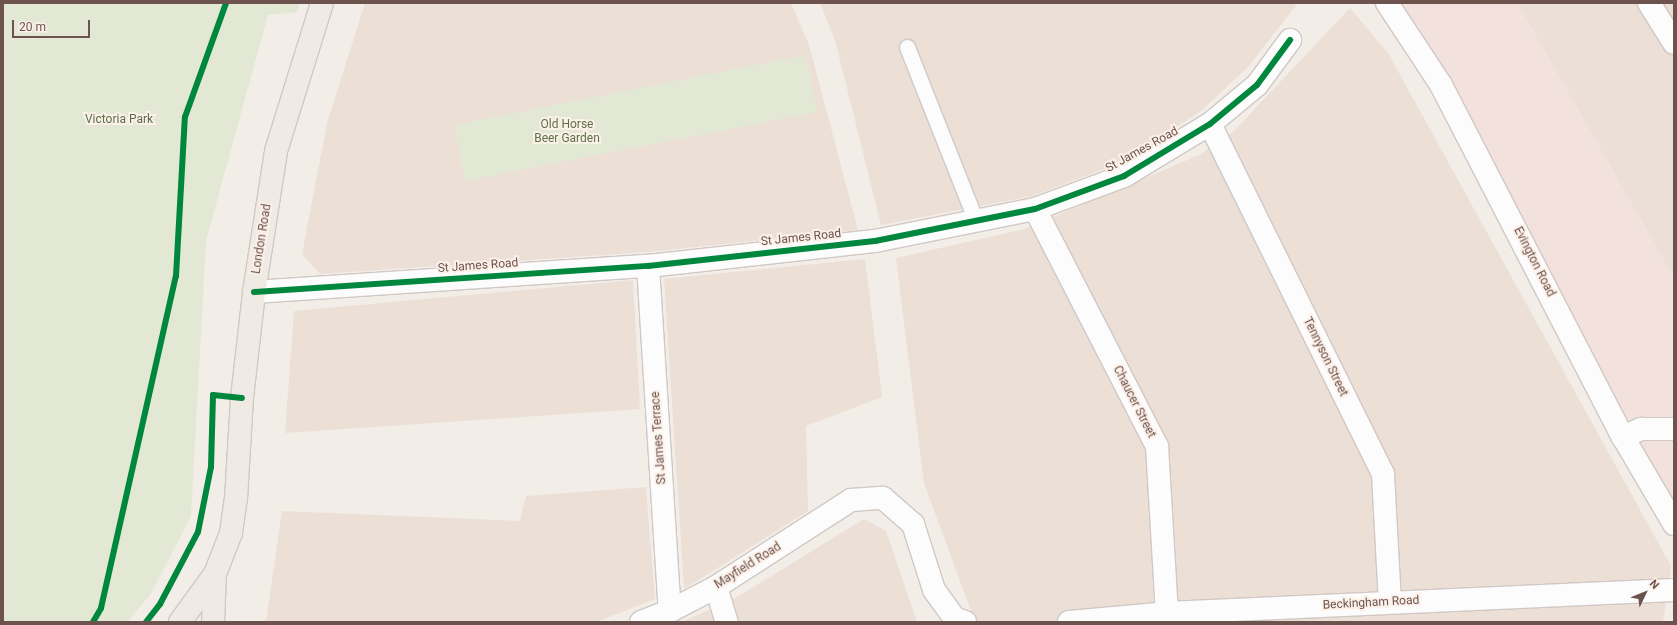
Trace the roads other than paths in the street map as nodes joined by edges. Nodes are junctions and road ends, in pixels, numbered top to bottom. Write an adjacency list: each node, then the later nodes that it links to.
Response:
1 (322, 3): 11 (main road, London Road)
2 (1387, 3): 13 (street, Evington Road)
3 (1649, 3): 5 (street)
4 (1290, 40): 7 (street, St James Road)
5 (1674, 43)
6 (906, 47): 9 (lane)
7 (1210, 124): 8 (street, St James Road); 18 (street, Tennyson Street)
8 (1036, 209): 9 (street, St James Road); 20 (street, Chaucer Street)
9 (976, 221): 10 (street, St James Road)
10 (648, 266): 11 (street, St James Road); 19 (street, St James Terrace)
11 (254, 292): 15 (main road, London Road)
12 (1674, 429): 13 (street)
13 (1624, 436): 14 (street, Evington Road)
14 (1674, 524)
15 (215, 574): 22 (main road, London Road); 23 (main road, London Road)
16 (716, 587): 19 (street, Mayfield Road); 21 (street, Mayfield Road); 25 (street)
17 (1674, 590): 18 (street, Beckingham Road)
18 (1390, 602): 20 (street, Beckingham Road)
19 (670, 611): 24 (street, Mayfield Road)
20 (1168, 617): 26 (street, Beckingham Road)
21 (957, 621)
22 (180, 622)
23 (213, 622)
24 (641, 622)
25 (727, 622)
26 (1069, 622)

